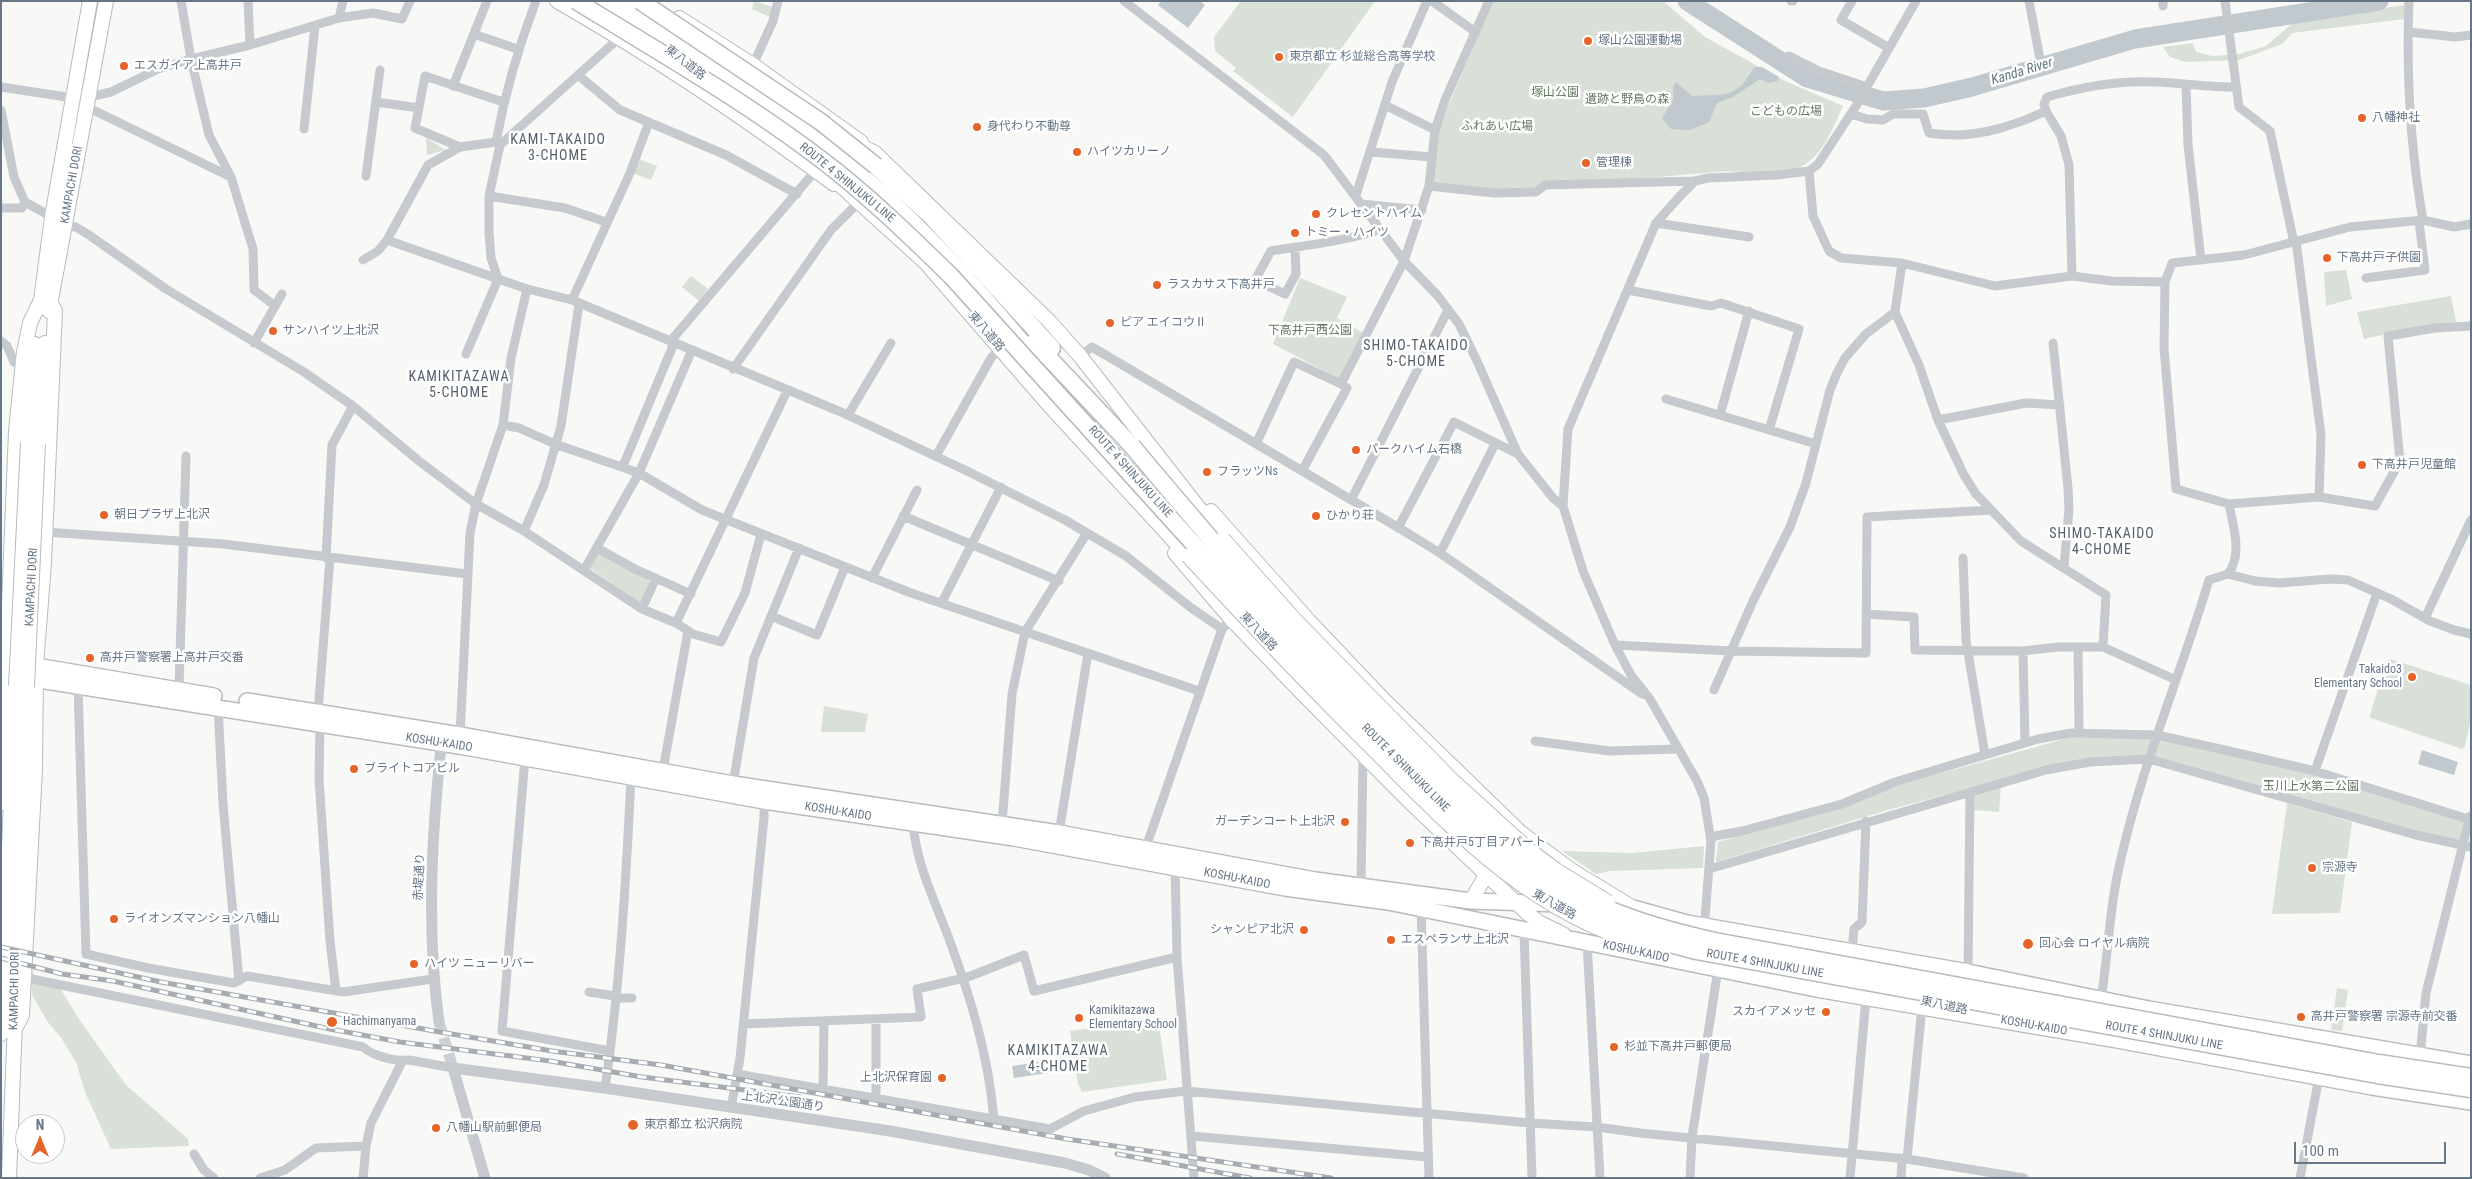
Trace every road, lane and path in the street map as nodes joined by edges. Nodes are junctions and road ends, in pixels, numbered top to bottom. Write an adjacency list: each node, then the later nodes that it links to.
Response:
1 (90, 1): 47 (main road, KAMPACHI DORI)
2 (106, 1): 48 (main road, KAMPACHI DORI)
3 (182, 1): 37 (street)
4 (248, 1): 32 (street)
5 (343, 1): 24 (street)
6 (410, 1): 24 (street)
7 (487, 1): 29 (street)
8 (536, 1): 34 (street)
9 (557, 1): 31 (main road)
10 (576, 1): 143 (highway, ROUTE 4 SHINJUKU LINE, bridge)
11 (602, 1): 26 (main road, 東八道路)
12 (621, 1): 35 (main road, 東八道路)
13 (778, 1): 39 (street)
14 (1124, 1): 72 (street)
15 (1427, 1): 51 (street)
16 (1432, 1): 27 (street)
17 (1489, 1): 27 (street)
18 (1852, 1): 33 (street)
19 (1916, 1): 33 (street)
20 (2029, 1): 38 (street)
21 (2225, 1): 45 (street)
22 (651, 2): 39 (main road); 138 (highway, ROUTE 4 SHINJUKU LINE, bridge)
23 (2409, 4): 28 (street)
24 (339, 18): 25 (street)
25 (316, 26): 32 (street); 57 (street)
26 (642, 29): 75 (main road, 東八道路); 76 (highway)
27 (1474, 31): 58 (street)
28 (2409, 32): 30 (street); 81 (street)
29 (474, 34): 34 (street); 43 (street)
30 (2471, 35)
31 (618, 39): 41 (street); 65 (main road)
32 (250, 45): 37 (street)
33 (1889, 48): 46 (street)
34 (517, 49): 50 (street)
35 (694, 50): 63 (main road, 東八道路); 76 (highway)
36 (1790, 56): 46 (street)
37 (191, 59): 48 (street); 68 (street)
38 (2040, 59)
39 (753, 65): 63 (main road)
40 (380, 70): 49 (street)
41 (578, 75): 56 (street); 60 (street)
42 (2186, 85): 45 (street); 54 (street); 92 (street)
43 (453, 86): 50 (street); 52 (street)
44 (1, 87): 47 (street)
45 (2236, 87): 89 (street)
46 (1866, 88): 55 (street)
47 (73, 98): 80 (main road, KAMPACHI DORI)
48 (88, 102): 68 (street); 85 (main road, KAMPACHI DORI)
49 (376, 102): 52 (street); 67 (street)
50 (503, 102): 60 (street)
51 (1385, 105): 58 (street); 62 (street)
52 (419, 108): 61 (street)
53 (1, 110): 59 (street)
54 (2046, 111): 55 (street); 95 (street)
55 (1851, 114): 66 (street)
56 (649, 122): 71 (street); 82 (street)
57 (304, 129)
58 (1434, 130): 64 (street)
59 (4, 142): 74 (street)
60 (498, 143): 61 (street); 73 (street)
61 (460, 146): 88 (street)
62 (1371, 152): 64 (street); 72 (street)
63 (876, 153): 119 (main road, 東八道路)
64 (1432, 157): 70 (street)
65 (816, 170): 71 (street); 75 (main road)
66 (1809, 170): 69 (street); 94 (street)
67 (366, 176)
68 (231, 177): 105 (street)
69 (1695, 181): 70 (street); 83 (street)
70 (1429, 186): 79 (street)
71 (796, 194): 113 (street)
72 (1356, 195): 77 (street)
73 (490, 196): 82 (street); 97 (street)
74 (25, 202): 78 (street); 80 (street)
75 (859, 202): 116 (main road, 東八道路); 121 (street)
76 (898, 203): 138 (highway); 143 (highway, bridge)
77 (1361, 204): 79 (street); 86 (street)
78 (1, 208)
79 (1422, 210): 93 (street)
80 (52, 217): 102 (main road, KAMPACHI DORI)
81 (2421, 220): 84 (street); 89 (street); 96 (street)
82 (606, 222): 103 (street)
83 (1656, 223): 87 (street); 100 (street)
84 (2471, 224)
85 (65, 226): 102 (main road, KAMPACHI DORI); 112 (street)
86 (1379, 230): 90 (street); 93 (street)
87 (1749, 237)
88 (387, 240): 91 (street); 97 (street)
89 (2296, 241): 92 (street); 106 (street)
90 (1295, 247): 90 (street)
91 (363, 260)
92 (2201, 260): 98 (street)
93 (1404, 261): 107 (street); 122 (street)
94 (1902, 263): 95 (street); 109 (street)
95 (2072, 276): 98 (street)
96 (2366, 278)
97 (498, 279): 99 (street); 118 (street)
98 (2165, 282): 153 (street)
99 (527, 289): 103 (street); 132 (street)
100 (1628, 290): 108 (street); 154 (street)
101 (282, 294): 105 (street)
102 (46, 301): 120 (main road); 161 (main road); 269 (main road, KAMPACHI DORI, bridge)
103 (576, 302): 113 (street); 134 (street)
104 (2316, 304): 106 (street)
105 (274, 305): 112 (street)
106 (2305, 305): 150 (street)
107 (1448, 310): 140 (street); 151 (street)
108 (1749, 311): 129 (street); 133 (street)
109 (1895, 312): 131 (street); 137 (street)
110 (2471, 326): 150 (street)
111 (1, 341): 120 (street)
112 (254, 343): 127 (street)
113 (672, 343): 117 (street); 139 (street)
114 (891, 343): 130 (street)
115 (2053, 343): 126 (street)
116 (1000, 348): 125 (main road, 東八道路); 142 (street)
117 (692, 350): 121 (street); 144 (street)
118 (466, 354)
119 (1080, 356): 128 (main road, 東八道路); 135 (street)
120 (22, 365): 198 (main road)
121 (733, 369): 123 (street)
122 (1341, 384): 135 (street); 146 (street)
123 (787, 391): 130 (street); 157 (street)
124 (1666, 399): 129 (street)
125 (1048, 404): 187 (main road); 270 (main road, 東八道路, bridge)
126 (2060, 405): 131 (street); 172 (street)
127 (353, 406): 152 (street); 169 (street)
128 (1124, 413): 206 (main road); 247 (main road, 東八道路, bridge)
129 (1720, 415): 133 (street)
130 (848, 416): 142 (street)
131 (1938, 420): 155 (street)
132 (503, 425): 134 (street); 152 (street)
133 (1769, 430): 137 (street)
134 (556, 444): 145 (street); 160 (street)
135 (1256, 444): 146 (street)
136 (1495, 444): 140 (street); 159 (street); 168 (street)
137 (1816, 444): 195 (street)
138 (1132, 446): 279 (highway, ROUTE 4 SHINJUKU LINE, bridge)
139 (629, 451): 144 (street); 145 (street)
140 (1518, 454): 154 (street)
141 (186, 456): 164 (street)
142 (936, 456): 148 (street)
143 (1117, 457): 281 (highway, ROUTE 4 SHINJUKU LINE, bridge)
144 (643, 464): 147 (street)
145 (623, 466): 147 (street)
146 (1302, 471): 151 (street)
147 (639, 473): 157 (street); 166 (street)
148 (1000, 487): 162 (street); 165 (street)
149 (917, 490): 156 (street)
150 (2319, 497): 153 (street)
151 (1351, 500): 159 (street)
152 (476, 504): 160 (street); 174 (street)
153 (2229, 504): 175 (street)
154 (1563, 506): 191 (street)
155 (1991, 510): 172 (street); 183 (street)
156 (903, 516): 165 (street); 177 (street)
157 (726, 520): 163 (street); 180 (street)
158 (2471, 520): 185 (street)
159 (1398, 528): 168 (street)
160 (524, 531): 173 (street)
161 (45, 532): 164 (street); 199 (main road)
162 (1087, 533): 178 (street); 187 (street)
163 (761, 534): 167 (street); 188 (street)
164 (184, 541): 169 (street); 202 (street)
165 (970, 544): 178 (street); 181 (street)
166 (597, 548): 173 (street); 176 (street)
167 (799, 548): 171 (street); 184 (street)
168 (1440, 553): 205 (street)
169 (328, 558): 174 (street); 208 (street)
170 (1964, 558): 194 (street)
171 (845, 567): 177 (street); 184 (street)
172 (2064, 568): 193 (street)
173 (584, 570): 182 (street)
174 (467, 574): 213 (street)
175 (2228, 574): 179 (street); 200 (street)
176 (656, 578): 180 (street); 182 (street)
177 (872, 578): 181 (street)
178 (1059, 581): 189 (street)
179 (2377, 593): 185 (street); 222 (street)
180 (691, 594): 186 (street)
181 (942, 602): 189 (street)
182 (642, 609): 186 (street)
183 (1866, 614): 194 (street); 195 (street)
184 (771, 616): 224 (street)
185 (2425, 618): 190 (street)
186 (676, 623): 188 (street)
187 (1227, 624): 204 (street); 212 (main road)
188 (688, 631): 221 (street)
189 (1025, 632): 197 (street); 231 (street)
190 (2471, 634)
191 (1615, 645): 195 (street); 205 (street)
192 (2078, 647): 193 (street); 196 (street); 209 (street)
193 (2103, 647): 200 (street)
194 (1967, 650): 196 (street); 217 (street)
195 (1732, 651): 203 (street)
196 (2023, 651): 215 (street)
197 (1088, 653): 204 (street); 232 (street)
198 (4, 668): 199 (highway, KOSHU-KAIDO); 199 (highway); 227 (main road)
199 (36, 673): 201 (highway, KOSHU-KAIDO); 202 (highway, KOSHU-KAIDO); 251 (main road)
200 (2176, 680): 210 (street)
201 (78, 686): 207 (highway, KOSHU-KAIDO); 255 (street)
202 (179, 689): 208 (highway, KOSHU-KAIDO)
203 (1714, 690)
204 (1199, 691): 235 (street)
205 (1650, 699): 216 (street)
206 (1385, 701): 212 (main road); 243 (main road)
207 (218, 706): 208 (highway, KOSHU-KAIDO); 255 (street)
208 (319, 717): 211 (highway, KOSHU-KAIDO); 257 (street)
209 (2079, 733): 210 (street); 215 (street)
210 (2157, 735): 220 (street); 222 (street)
211 (442, 738): 213 (highway, KOSHU-KAIDO); 254 (street, 赤堤通り)
212 (1348, 738): 218 (main road)
213 (459, 740): 219 (highway, KOSHU-KAIDO); 221 (highway, KOSHU-KAIDO)
214 (1535, 741): 216 (street)
215 (2025, 743): 217 (street)
216 (1678, 749): 233 (street)
217 (1985, 755): 233 (street)
218 (1363, 756): 238 (main road); 239 (street)
219 (525, 758): 223 (highway, KOSHU-KAIDO); 272 (street)
220 (2150, 759): 225 (street); 234 (street); 262 (street)
221 (662, 770): 224 (highway, KOSHU-KAIDO)
222 (2315, 772): 228 (street)
223 (632, 778): 226 (highway, KOSHU-KAIDO); 259 (street)
224 (733, 784): 226 (highway, KOSHU-KAIDO)
225 (1970, 792): 229 (street); 252 (street)
226 (764, 795): 230 (highway, KOSHU-KAIDO); 231 (highway, KOSHU-KAIDO); 268 (street)
227 (1, 803)
228 (2470, 818): 234 (street)
229 (1866, 821): 237 (street); 247 (street)
230 (913, 823): 236 (highway, KOSHU-KAIDO); 253 (street)
231 (1002, 825): 232 (highway, KOSHU-KAIDO)
232 (1059, 833): 235 (highway, KOSHU-KAIDO)
233 (1710, 837): 237 (street)
234 (2468, 846): 273 (street)
235 (1145, 850): 236 (highway, KOSHU-KAIDO)
236 (1175, 862): 239 (highway, KOSHU-KAIDO); 242 (highway, KOSHU-KAIDO); 248 (street)
237 (1709, 869): 244 (street)
238 (1486, 875): 240 (main road); 241 (main road)
239 (1361, 885): 240 (highway, KOSHU-KAIDO)
240 (1471, 901): 241 (highway, KOSHU-KAIDO)
241 (1518, 904): 243 (highway, KOSHU-KAIDO); 246 (main road)
242 (1421, 908): 245 (highway, KOSHU-KAIDO); 287 (street)
243 (1633, 908): 244 (highway, KOSHU-KAIDO)
244 (1704, 926): 247 (highway, KOSHU-KAIDO); 249 (street)
245 (1524, 930): 246 (highway, KOSHU-KAIDO); 289 (street)
246 (1581, 940): 249 (highway, KOSHU-KAIDO); 290 (street)
247 (1848, 955): 252 (highway, KOSHU-KAIDO); 256 (main road, 東八道路)
248 (1177, 957): 253 (street); 283 (street)
249 (1699, 965): 250 (highway, KOSHU-KAIDO)
250 (1718, 969): 261 (highway, KOSHU-KAIDO); 292 (street)
251 (25, 972): 269 (main road); 274 (street)
252 (1968, 972): 256 (highway, KOSHU-KAIDO)
253 (962, 976): 264 (street); 288 (street)
254 (433, 979): 257 (street); 267 (street, 赤堤通り)
255 (239, 981): 257 (street)
256 (2050, 989): 262 (highway, KOSHU-KAIDO)
257 (336, 991)
258 (589, 992): 259 (street)
259 (615, 997): 260 (street); 272 (street)
260 (632, 998)
261 (1866, 998): 263 (highway, KOSHU-KAIDO); 295 (street)
262 (2101, 999): 273 (highway, KOSHU-KAIDO)
263 (1922, 1007): 270 (highway, KOSHU-KAIDO); 297 (street)
264 (876, 1019): 266 (street); 284 (street)
265 (1, 1020): 269 (main road)
266 (824, 1021): 268 (street); 282 (street)
267 (439, 1022)
268 (743, 1024): 277 (street)
269 (8, 1027): 271 (main road, KAMPACHI DORI); 298 (main road, KAMPACHI DORI)
270 (2046, 1028): 278 (highway, KOSHU-KAIDO)
271 (1, 1034)
272 (610, 1051): 280 (street)
273 (2420, 1057): 275 (highway, KOSHU-KAIDO)
274 (403, 1060): 276 (street); 293 (street)
275 (2471, 1064)
276 (454, 1068): 280 (street, 上北沢公園通り); 302 (street)
277 (737, 1074): 282 (street); 286 (street)
278 (2319, 1077): 285 (highway, KOSHU-KAIDO); 312 (street)
279 (2471, 1077)
280 (605, 1088): 286 (street, 上北沢公園通り)
281 (2471, 1089)
282 (824, 1090): 284 (street)
283 (1186, 1091): 287 (street); 288 (street); 291 (street)
284 (876, 1099): 288 (street)
285 (2471, 1102)
286 (731, 1108): 303 (street, 上北沢公園通り)
287 (1426, 1112): 289 (street); 296 (street)
288 (994, 1120)
289 (1530, 1123): 290 (street); 306 (street)
290 (1598, 1127): 292 (street); 307 (street)
291 (1191, 1136): 296 (street); 304 (street)
292 (1692, 1137): 295 (street); 308 (street)
293 (366, 1146): 300 (street); 301 (street)
294 (194, 1154): 299 (street)
295 (1852, 1154): 297 (street); 309 (street)
296 (1428, 1157): 305 (street)
297 (1905, 1159): 310 (street); 311 (street)
298 (8, 1178)
299 (214, 1178)
300 (260, 1178)
301 (364, 1178)
302 (485, 1178)
303 (1105, 1178)
304 (1194, 1178)
305 (1429, 1178)
306 (1532, 1178)
307 (1600, 1178)
308 (1690, 1178)
309 (1850, 1178)
310 (1901, 1178)
311 (2024, 1178)
312 (2300, 1178)

